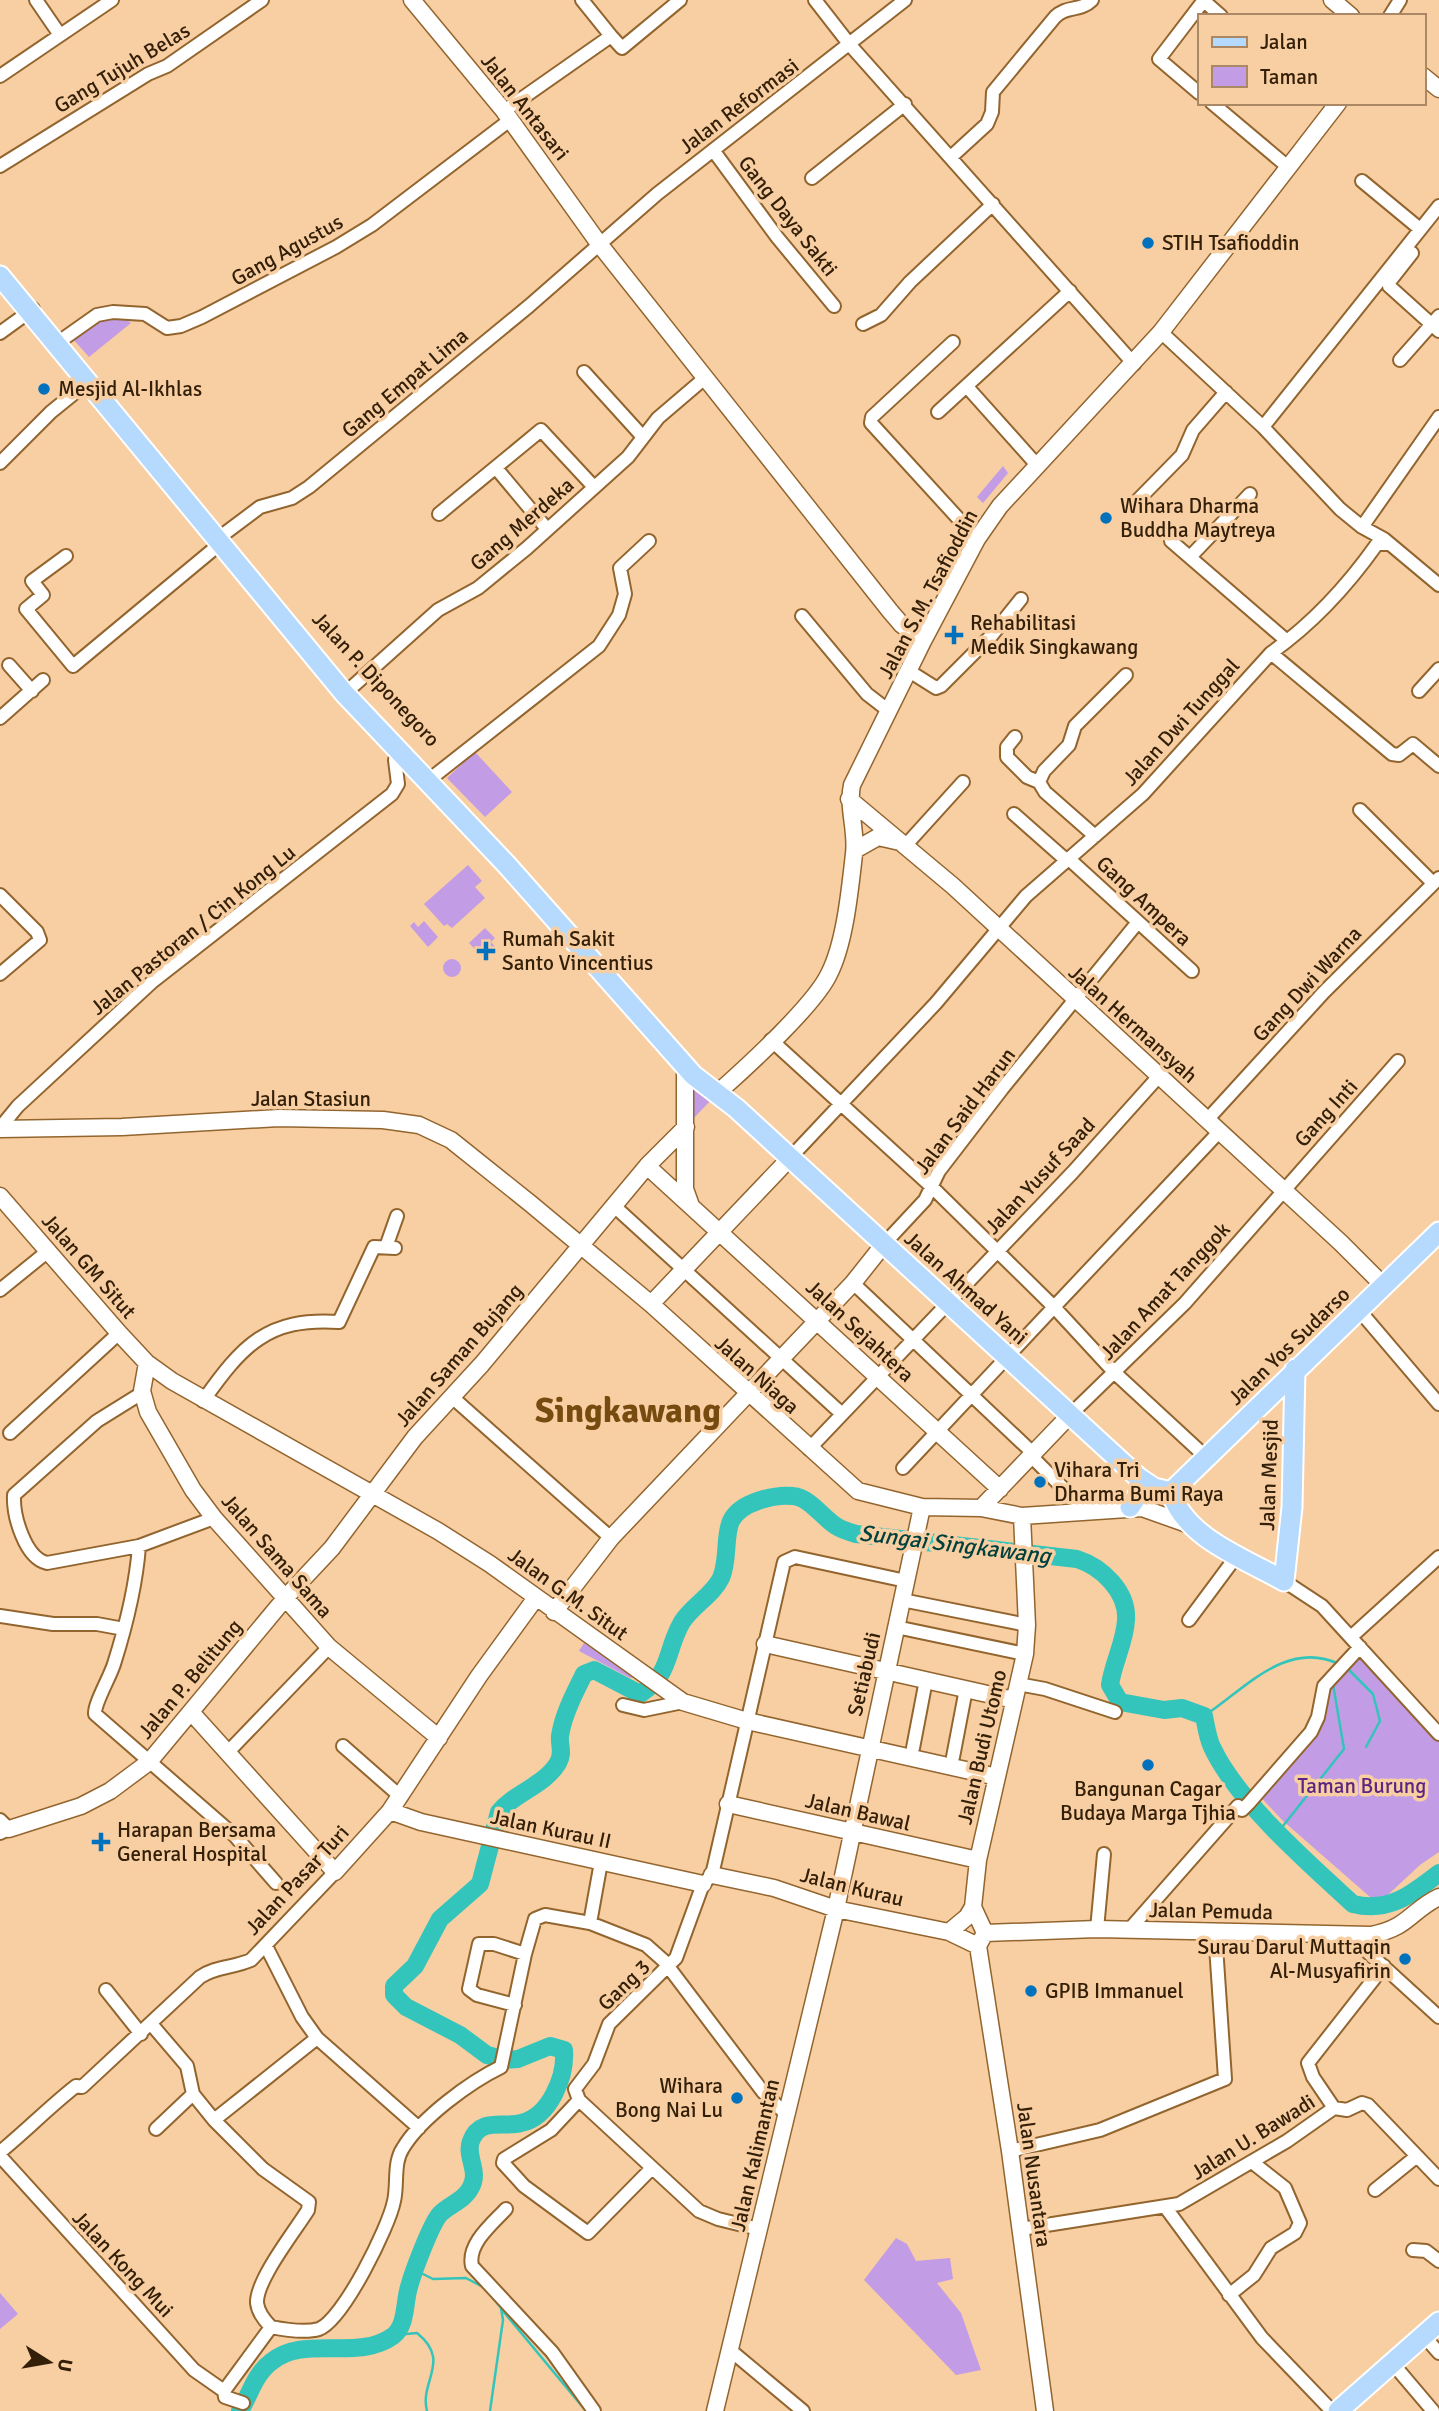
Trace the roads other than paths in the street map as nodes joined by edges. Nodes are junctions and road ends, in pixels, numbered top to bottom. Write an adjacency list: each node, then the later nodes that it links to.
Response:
1 (36, 0): 14 (street)
2 (112, 0): 14 (street)
3 (262, 0): 27 (street, Gang Tujuh Belas)
4 (412, 0): 24 (street, Jalan Antasari)
5 (582, 0): 15 (street)
6 (680, 0): 15 (street)
7 (815, 0): 16 (street)
8 (905, 0): 16 (street, Jalan Reformasi)
9 (1092, 0): 26 (street)
10 (1332, 0): 13 (street)
11 (1204, 1): 12 (street); 20 (street)
12 (1220, 14)
13 (1348, 14)
14 (60, 35): 17 (street)
15 (611, 36): 24 (street, Gang Agustus)
16 (850, 45): 21 (street); 25 (street, Jalan Reformasi)
17 (0, 76)
18 (1425, 78): 19 (street)
19 (1439, 89)
20 (1198, 92)
21 (905, 104): 26 (street); 29 (street)
22 (1214, 105): 28 (street)
23 (1336, 105): 28 (street, Jalan S.M. Tsafioddin)
24 (507, 116): 34 (street, Jalan Antasari); 45 (street, Gang Agustus)
25 (713, 150): 34 (street, Jalan Reformasi); 39 (street, Gang Daya Sakti)
26 (951, 157): 31 (street)
27 (0, 166)
28 (1288, 167): 43 (street, Jalan S.M. Tsafioddin)
29 (812, 178)
30 (1362, 181): 33 (street)
31 (993, 204): 38 (street); 41 (street)
32 (1439, 206): 33 (street)
33 (1420, 229): 56 (street)
34 (600, 245): 50 (street, Jalan Antasari); 67 (street, Gang Empat Lima)
35 (1412, 253): 42 (street)
36 (0, 264): 40 (main road, Jalan P. Diponegoro)
37 (0, 276): 40 (main road, Jalan P. Diponegoro)
38 (1070, 291): 48 (street); 54 (street)
39 (834, 306)
40 (33, 309): 44 (street); 45 (main road, Jalan P. Diponegoro); 51 (main road, Jalan P. Diponegoro)
41 (863, 324)
42 (1437, 324): 47 (street)
43 (1161, 332): 48 (street, Jalan S.M. Tsafioddin); 53 (street)
44 (0, 333)
45 (63, 339): 67 (main road, Jalan P. Diponegoro)
46 (953, 342): 68 (street)
47 (1400, 360)
48 (1134, 364): 59 (street, Jalan S.M. Tsafioddin)
49 (584, 372): 57 (street)
50 (706, 377): 57 (street, Gang Merdeka); 77 (street, Jalan Antasari)
51 (88, 382): 58 (street); 67 (main road, Jalan P. Diponegoro)
52 (969, 389): 59 (street)
53 (1226, 392): 56 (street); 63 (street)
54 (939, 412)
55 (1439, 417): 65 (street)
56 (1263, 427): 65 (street)
57 (643, 437): 61 (street, Gang Merdeka)
58 (0, 463)
59 (1036, 464): 68 (street, Jalan S.M. Tsafioddin)
60 (496, 468): 61 (street); 64 (street); 66 (street)
61 (593, 487): 66 (street, Gang Merdeka)
62 (1250, 494): 73 (street)
63 (1135, 503)
64 (439, 514)
65 (1364, 528): 71 (street)
66 (547, 529): 85 (street, Gang Merdeka)
67 (223, 538): 72 (street, Gang Empat Lima); 85 (main road, Jalan P. Diponegoro); 88 (main road, Jalan P. Diponegoro)
68 (978, 539): 77 (street, Jalan S.M. Tsafioddin)
69 (649, 541): 94 (street)
70 (1171, 541): 73 (street)
71 (1383, 544): 74 (street); 78 (street, Jalan Dwi Tunggal)
72 (66, 556)
73 (1190, 557): 78 (street)
74 (1439, 585)
75 (1021, 599): 82 (street)
76 (802, 616): 89 (street)
77 (923, 641): 82 (street, Jalan S.M. Tsafioddin)
78 (1287, 641): 79 (street, Jalan Dwi Tunggal)
79 (1271, 653): 93 (street); 100 (street, Jalan Dwi Tunggal)
80 (9, 665): 86 (street)
81 (1439, 669): 87 (street)
82 (909, 671): 89 (street, Jalan S.M. Tsafioddin)
83 (1126, 675): 96 (street)
84 (43, 680): 86 (street)
85 (352, 687): 88 (main road, Jalan P. Diponegoro)
86 (32, 691): 90 (street)
87 (1419, 691)
88 (367, 711): 94 (main road, Jalan P. Diponegoro); 113 (main road, Jalan P. Diponegoro)
89 (889, 711): 97 (street, Jalan S.M. Tsafioddin)
90 (0, 718)
91 (1015, 737): 96 (street)
92 (395, 760): 120 (street, Jalan Pastoran / Cin Kong Lu)
93 (1439, 765)
94 (435, 776): 115 (main road, Jalan P. Diponegoro)
95 (963, 782): 101 (street)
96 (1039, 782): 100 (street)
97 (849, 799): 101 (street, Jalan Hermansyah); 102 (street, Jalan S.M. Tsafioddin)
98 (1360, 810): 104 (street)
99 (1014, 814): 103 (street, Gang Ampera)
100 (1095, 836): 103 (street, Jalan Dwi Tunggal)
101 (903, 844): 102 (street); 107 (street, Jalan Hermansyah)
102 (855, 850): 111 (street, Jalan S.M. Tsafioddin)
103 (1068, 859): 106 (street, Gang Ampera); 107 (street, Jalan Dwi Tunggal)
104 (1436, 880): 118 (street, Gang Dwi Warna)
105 (0, 895): 109 (street)
106 (1138, 922): 108 (street, Gang Ampera); 110 (street, Jalan Said Harun)
107 (998, 928): 110 (street, Jalan Hermansyah); 116 (street, Jalan Dwi Tunggal)
108 (1192, 971)
109 (0, 974)
110 (1075, 1001): 114 (street, Jalan Hermansyah); 123 (street, Jalan Said Harun)
111 (771, 1041): 115 (street, Jalan S.M. Tsafioddin); 116 (street)
112 (1398, 1061): 124 (street, Gang Inti)
113 (685, 1065): 117 (main road, Jalan P. Diponegoro); 119 (street)
114 (1159, 1076): 118 (street, Jalan Hermansyah); 133 (street, Jalan Yusuf Saad)
115 (723, 1088): 117 (main road, Jalan P. Diponegoro)
116 (839, 1104): 121 (street, Jalan Dwi Tunggal); 123 (street)
117 (736, 1108): 121 (main road, Jalan Ahmad Yani)
118 (1213, 1126): 124 (street, Jalan Hermansyah); 141 (street, Gang Dwi Warna)
119 (685, 1127): 122 (street, Jalan Saman Bujang); 127 (street)
120 (0, 1129): 132 (street, Jalan Stasiun)
121 (790, 1158): 129 (street); 131 (main road, Jalan Ahmad Yani)
122 (647, 1166): 126 (street, Jalan Saman Bujang); 127 (street, Jalan Sejahtera)
123 (932, 1187): 131 (street, Jalan Said Harun); 133 (street)
124 (1283, 1191): 137 (street, Jalan Hermansyah); 150 (street, Jalan Amat Tanggok)
125 (0, 1196): 134 (street, Jalan GM Situt)
126 (613, 1205): 132 (street, Jalan Saman Bujang); 135 (street)
127 (691, 1206): 129 (street, Jalan Sejahtera)
128 (397, 1216): 157 (street)
129 (719, 1231): 135 (street); 143 (street, Jalan Sejahtera)
130 (1436, 1241): 137 (main road, Jalan Yos Sudarso)
131 (884, 1244): 136 (street); 139 (main road, Jalan Ahmad Yani)
132 (579, 1246): 140 (street, Jalan Niaga); 156 (street, Jalan Saman Bujang)
133 (997, 1250): 139 (street, Jalan Yusuf Saad); 141 (street)
134 (47, 1252): 138 (street); 144 (street, Jalan GM Situt)
135 (684, 1269): 140 (street); 147 (street)
136 (853, 1283): 143 (street); 145 (street)
137 (1384, 1286): 142 (main road, Jalan Yos Sudarso)
138 (0, 1290)
139 (948, 1302): 145 (street, Jalan Yusuf Saad); 146 (main road, Jalan Ahmad Yani)
140 (651, 1304): 154 (street, Jalan Niaga)
141 (1054, 1307): 146 (street, Gang Dwi Warna); 150 (street)
142 (1359, 1310): 149 (main road, Jalan Yos Sudarso); 158 (street)
143 (818, 1320): 147 (street); 151 (street, Jalan Sejahtera)
144 (119, 1333): 148 (street, Jalan GM Situt); 163 (street)
145 (913, 1340): 151 (street, Jalan Yusuf Saad); 153 (street)
146 (1007, 1356): 153 (street, Gang Dwi Warna); 161 (main road, Jalan Ahmad Yani)
147 (782, 1359): 154 (street); 160 (street)
148 (147, 1363): 152 (street); 157 (street, Jalan G.M. Situt)
149 (1295, 1369): 155 (main road, Jalan Yos Sudarso); 159 (main road, Jalan Mesjid)
150 (1115, 1373): 161 (street, Jalan Amat Tanggok); 166 (street)
151 (878, 1376): 160 (street, Jalan Yusuf Saad); 162 (street, Jalan Sejahtera)
152 (142, 1393): 173 (street); 179 (street, Jalan Sama Sama)
153 (970, 1394): 162 (street, Gang Dwi Warna); 165 (street)
154 (749, 1395): 164 (street, Jalan Niaga); 181 (street)
155 (1272, 1395): 159 (main road); 166 (main road, Jalan Yos Sudarso)
156 (452, 1397): 171 (street, Jalan Saman Bujang); 181 (street)
157 (202, 1401): 171 (street, Jalan G.M. Situt)
158 (1439, 1404)
159 (1294, 1410): 186 (main road, Jalan Mesjid)
160 (842, 1414): 164 (street, Jalan Yusuf Saad)
161 (1070, 1415): 165 (street); 168 (main road, Jalan Ahmad Yani)
162 (936, 1430): 167 (street, Gang Dwi Warna); 169 (street, Jalan Sejahtera)
163 (10, 1433)
164 (809, 1449): 174 (street, Jalan Niaga)
165 (1033, 1455): 169 (street); 177 (street)
166 (1207, 1458): 170 (main road, Jalan Yos Sudarso)
167 (903, 1468)
168 (1139, 1478): 170 (main road, Jalan Ahmad Yani); 175 (main road)
169 (1000, 1489): 176 (street)
170 (1171, 1492): 180 (main road)
171 (372, 1493): 187 (street, Jalan P. Belitung); 188 (street, Jalan G.M. Situt)
172 (0, 1494): 173 (street)
173 (14, 1495): 182 (street)
174 (922, 1507): 176 (street); 185 (street, Setiabudi)
175 (1129, 1507): 177 (street); 180 (street)
176 (981, 1508): 178 (street)
177 (1085, 1510): 178 (street)
178 (1022, 1516): 193 (street, Jalan Budi Utomo)
179 (214, 1518): 182 (street); 187 (street, Jalan Sama Sama)
180 (1190, 1525): 183 (main road)
181 (611, 1538): 190 (street)
182 (139, 1546): 195 (street)
183 (1238, 1554): 186 (main road); 192 (street)
184 (1439, 1557): 197 (street)
185 (906, 1581): 189 (street, Setiabudi); 196 (street, Gang 3)
186 (1284, 1581): 197 (street)
187 (287, 1596): 198 (street, Jalan Sama Sama); 206 (street, Jalan P. Belitung)
188 (535, 1599): 190 (street, Jalan G.M. Situt); 210 (street, Jalan Pasar Turi)
189 (902, 1600): 193 (street); 194 (street, Setiabudi)
190 (554, 1612): 204 (street, Jalan G.M. Situt)
191 (0, 1616): 195 (street)
192 (1189, 1620)
193 (1027, 1625): 199 (street, Jalan Budi Utomo)
194 (896, 1627): 199 (street); 200 (street, Setiabudi)
195 (124, 1629): 216 (street)
196 (765, 1644): 200 (street); 208 (street, Gang 3)
197 (1354, 1646): 209 (street); 234 (street)
198 (329, 1647): 210 (street, Jalan Sama Sama); 214 (street)
199 (1025, 1654): 203 (street, Jalan Budi Utomo)
200 (886, 1671): 201 (street); 213 (street, Setiabudi)
201 (926, 1680): 202 (street); 212 (street)
202 (966, 1689): 203 (street); 215 (street)
203 (1016, 1692): 207 (street); 217 (street, Jalan Budi Utomo)
204 (678, 1698): 205 (street); 208 (street, Jalan G.M. Situt)
205 (623, 1705)
206 (191, 1712): 214 (street); 216 (street, Jalan P. Belitung)
207 (1115, 1712)
208 (747, 1721): 213 (street, Jalan G.M. Situt); 219 (street, Gang 3)
209 (1439, 1734)
210 (439, 1738): 218 (street, Jalan Pasar Turi)
211 (343, 1746): 218 (street)
212 (913, 1748)
213 (868, 1749): 217 (street, Jalan G.M. Situt); 222 (street, Setiabudi)
214 (228, 1752): 226 (street)
215 (953, 1757)
216 (149, 1762): 221 (street, Jalan P. Belitung); 228 (street)
217 (997, 1777): 224 (street, Jalan Budi Utomo)
218 (401, 1797): 220 (street, Jalan Pasar Turi)
219 (728, 1804): 222 (street, Jalan Bawal); 227 (street, Gang 3)
220 (390, 1811): 225 (street, Jalan Kurau II); 226 (street, Jalan Pasar Turi)
221 (3, 1827)
222 (850, 1832): 224 (street, Jalan Bawal); 231 (street, Setiabudi)
223 (1104, 1854): 233 (street)
224 (978, 1860): 230 (street, Jalan Budi Utomo)
225 (601, 1861): 227 (street, Jalan Kurau II); 232 (street)
226 (335, 1872): 239 (street, Jalan Pasar Turi)
227 (708, 1880): 231 (street, Jalan Kurau); 242 (street, Gang 3)
228 (276, 1882)
229 (1439, 1897): 237 (street, Jalan Pemuda)
230 (973, 1907): 236 (street); 238 (street)
231 (836, 1909): 236 (street, Jalan Kurau); 252 (street, Jalan Kalimantan)
232 (590, 1923): 240 (street); 242 (street)
233 (1097, 1929): 234 (street, Jalan Pemuda); 238 (street, Jalan Pemuda)
234 (1129, 1930): 235 (street, Jalan Pemuda)
235 (1214, 1931): 237 (street, Jalan Pemuda); 256 (street)
236 (949, 1932): 238 (street, Jalan Kurau)
237 (1349, 1935): 241 (street)
238 (982, 1939): 256 (street, Jalan Nusantara)
239 (266, 1946): 246 (street, Jalan Pasar Turi); 248 (street)
240 (525, 1954): 244 (street); 244 (street)
241 (1384, 1966): 245 (street); 251 (street, Jalan U. Bawadi)
242 (669, 1968): 250 (street, Gang 3); 252 (street)
243 (106, 1990): 247 (street)
244 (515, 2005): 254 (street)
245 (1439, 2017)
246 (152, 2025): 247 (street, Jalan Pasar Turi); 249 (street)
247 (141, 2034): 257 (street, Jalan Pasar Turi)
248 (317, 2038): 253 (street); 254 (street)
249 (193, 2094): 253 (street); 255 (street)
250 (579, 2100): 260 (street); 260 (street)
251 (1334, 2108): 258 (street); 259 (street, Jalan U. Bawadi)
252 (786, 2115): 265 (street, Jalan Kalimantan)
253 (214, 2120): 270 (street)
254 (419, 2128): 270 (street)
255 (156, 2129)
256 (1010, 2151): 266 (street, Jalan Nusantara)
257 (0, 2154): 275 (street, Jalan Kong Mui)
258 (1418, 2156): 261 (street); 262 (street)
259 (1252, 2162): 263 (street, Jalan U. Bawadi); 269 (street)
260 (652, 2168): 265 (street)
261 (1439, 2179)
262 (1375, 2190)
263 (1166, 2208): 266 (street, Jalan U. Bawadi); 269 (street)
264 (506, 2209): 277 (street)
265 (759, 2229): 272 (street, Jalan Kalimantan)
266 (1020, 2229): 280 (street, Jalan Nusantara)
267 (1413, 2250): 268 (street)
268 (1439, 2260)
269 (1229, 2295): 281 (street)
270 (271, 2327): 275 (street)
271 (1432, 2329): 273 (street); 274 (main road)
272 (730, 2350): 278 (street, Jalan Kalimantan); 279 (street)
273 (1439, 2353)
274 (1394, 2365): 282 (main road); 283 (street)
275 (225, 2394): 276 (street, Jalan Kong Mui)
276 (243, 2403)
277 (594, 2411)
278 (715, 2411)
279 (803, 2411)
280 (1045, 2411)
281 (1332, 2411)
282 (1338, 2411)
283 (1433, 2411)

